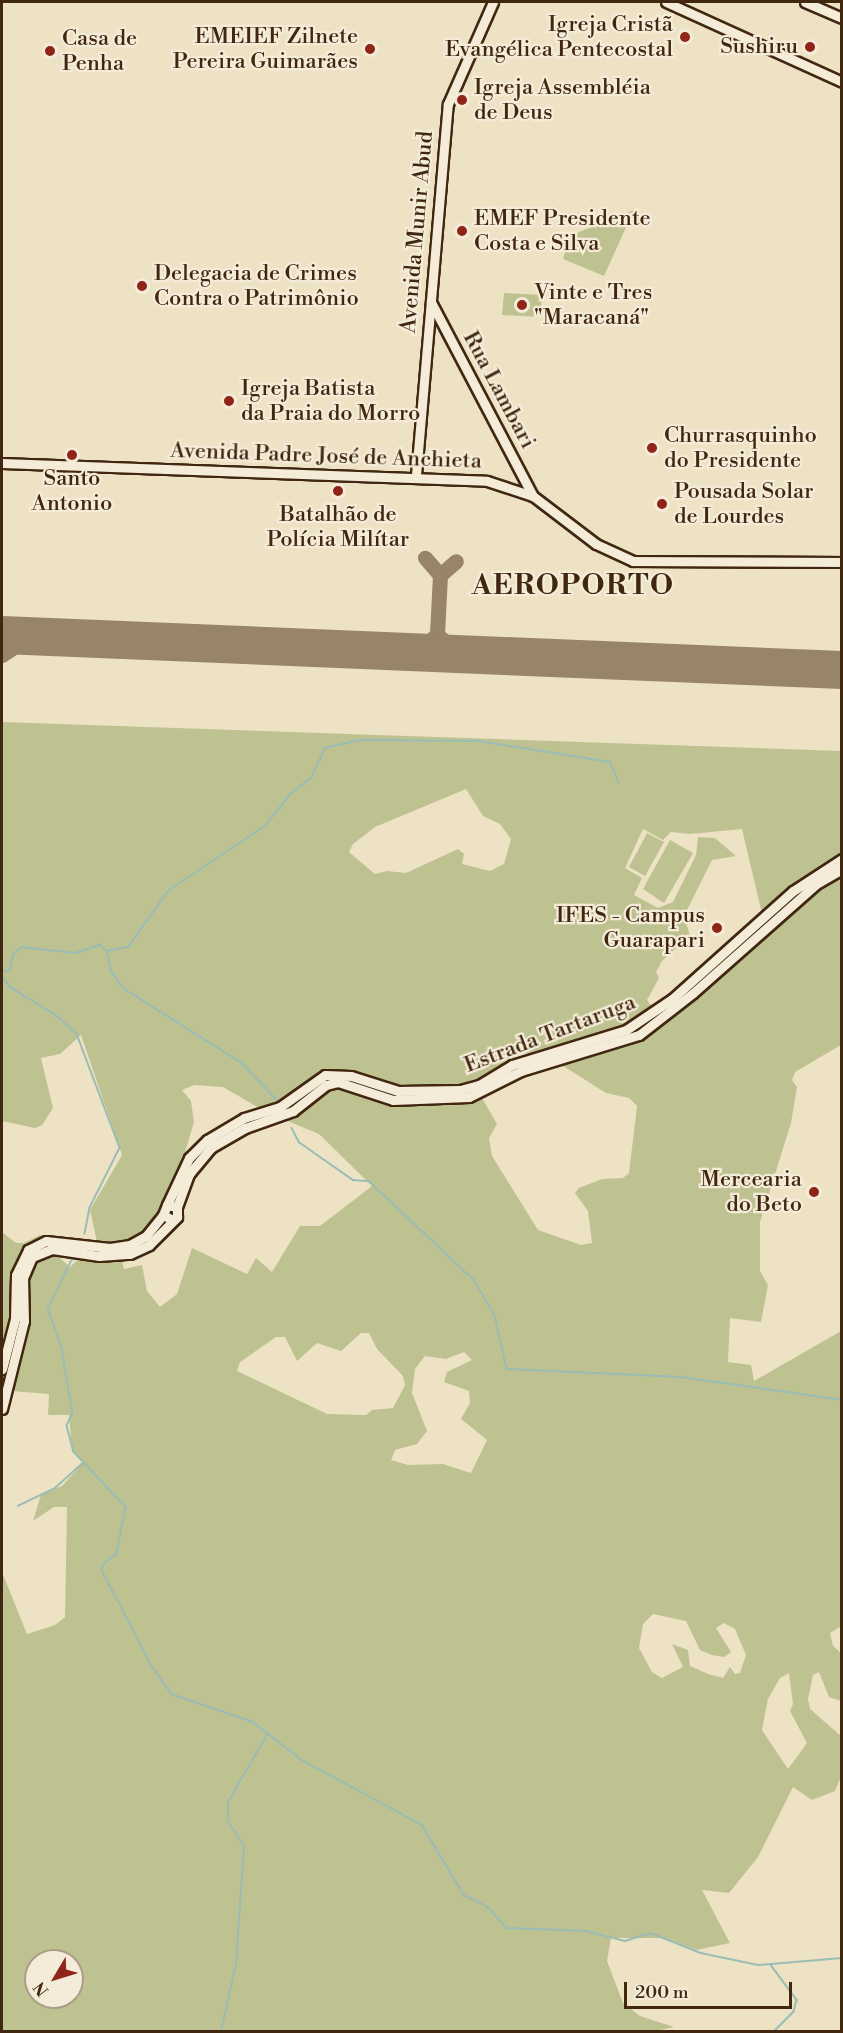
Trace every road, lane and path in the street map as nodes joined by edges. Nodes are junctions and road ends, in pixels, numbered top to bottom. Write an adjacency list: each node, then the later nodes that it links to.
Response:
1 (493, 2): 6 (street, Avenida Munir Abud)
2 (666, 2): 5 (street)
3 (805, 2): 4 (street)
4 (842, 18)
5 (842, 82)
6 (431, 302): 8 (street, Avenida Munir Abud); 9 (street, Rua Lambari)
7 (2, 464): 8 (street, Avenida Padre José de Anchieta)
8 (416, 476): 9 (street, Avenida Padre José de Anchieta)
9 (533, 496): 10 (street, Avenida Padre José de Anchieta)
10 (842, 562)
11 (842, 859): 13 (street, Estrada Tartaruga)
12 (842, 869): 13 (street, Estrada Tartaruga)
13 (172, 1206): 14 (street); 15 (street)
14 (162, 1215): 15 (street); 16 (street)
15 (173, 1220): 17 (street)
16 (2, 1369)
17 (5, 1383): 18 (street)
18 (4, 1398): 19 (street)
19 (2, 1409)

